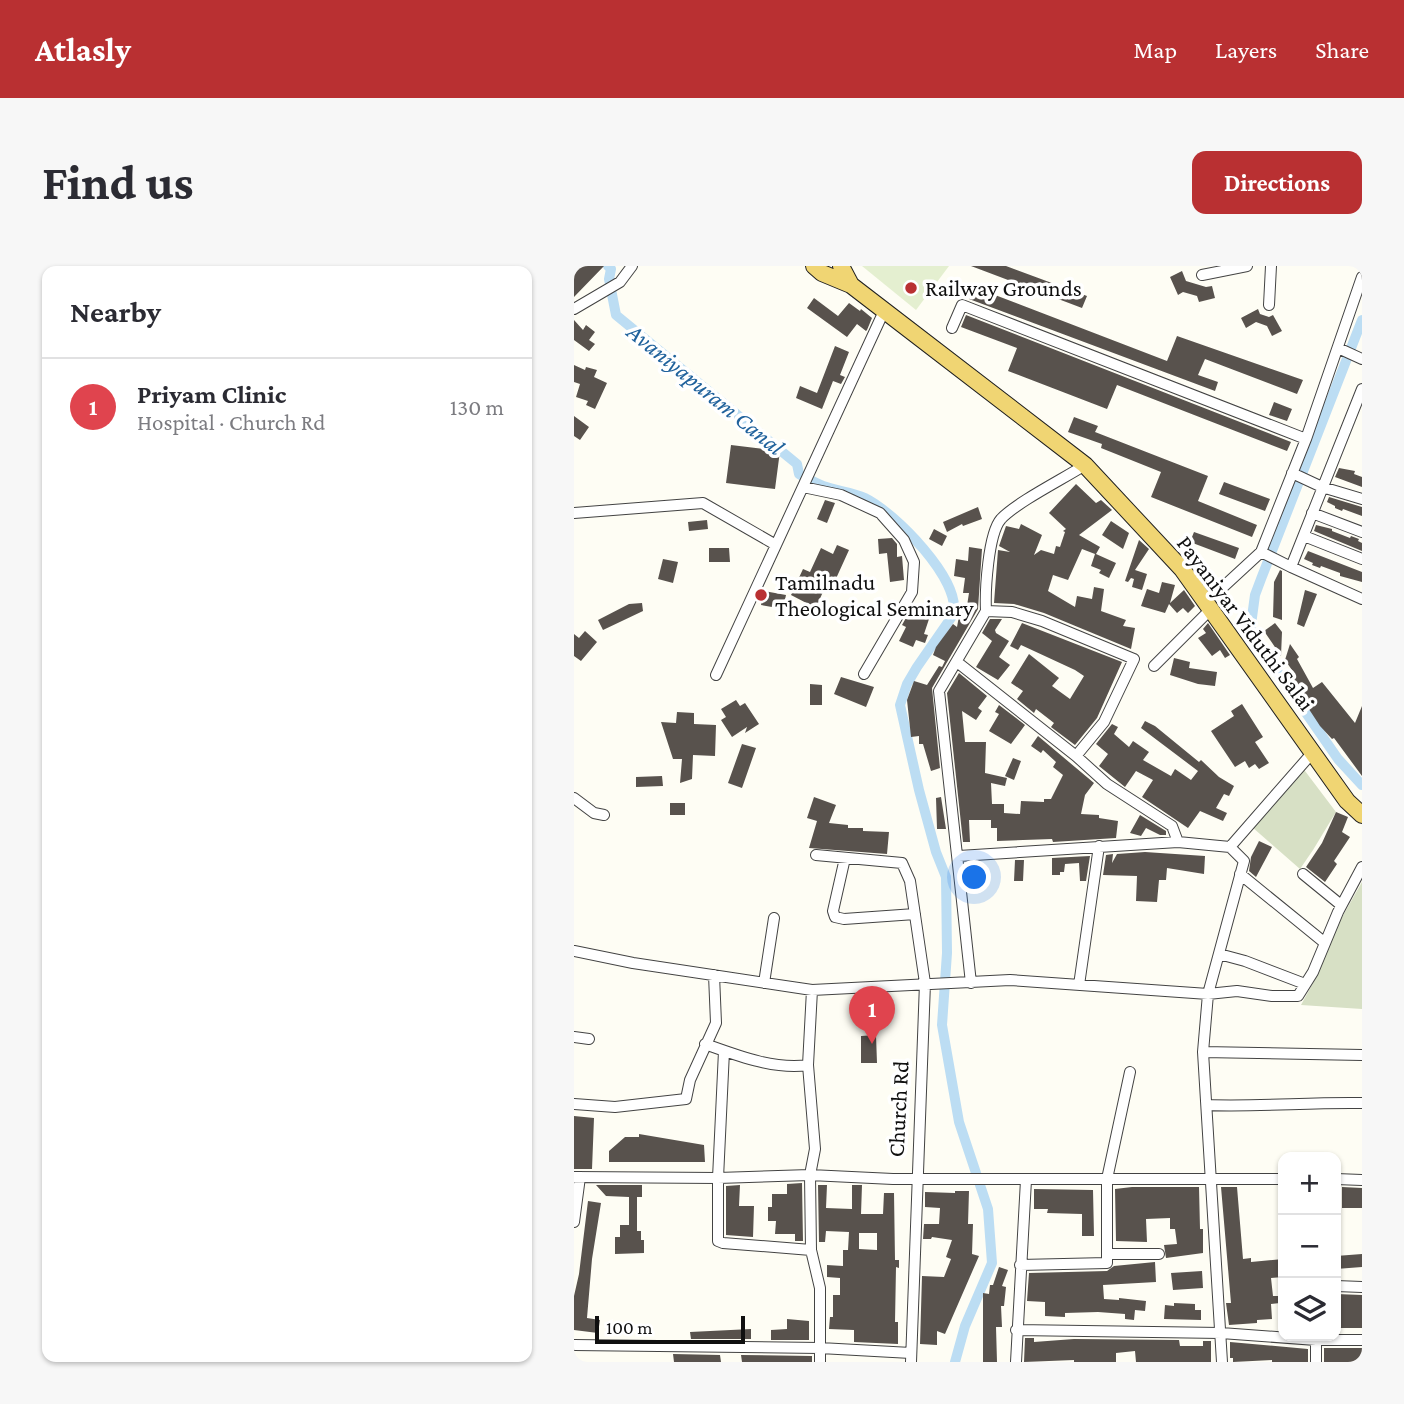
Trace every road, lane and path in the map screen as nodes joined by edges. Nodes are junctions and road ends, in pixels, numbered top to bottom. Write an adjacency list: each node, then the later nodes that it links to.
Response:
1 (632, 266): 10 (street)
2 (814, 266): 8 (main road, Payaniyar Viduthi Salai)
3 (841, 266): 8 (main road, Payaniyar Viduthi Salai)
4 (1247, 266): 6 (street)
5 (1271, 266): 9 (street)
6 (1202, 275)
7 (1362, 277): 13 (street)
8 (851, 285): 11 (main road, Payaniyar Viduthi Salai)
9 (1269, 304)
10 (574, 309)
11 (884, 311): 19 (main road, Payaniyar Viduthi Salai); 22 (street)
12 (952, 328): 18 (street)
13 (1342, 350): 14 (street); 18 (street)
14 (1361, 359)
15 (1362, 389): 16 (street)
16 (1349, 420): 17 (street); 21 (street)
17 (1362, 426)
18 (1306, 439): 20 (street)
19 (1085, 465): 34 (main road, Payaniyar Viduthi Salai); 35 (street)
20 (1295, 474): 21 (street); 29 (street)
21 (1319, 485): 23 (street); 24 (street)
22 (803, 487): 28 (street); 38 (street)
23 (1362, 499)
24 (1312, 513): 26 (street); 27 (street)
25 (574, 514): 28 (street)
26 (1362, 532)
27 (1304, 536): 30 (street); 31 (street)
28 (776, 545): 39 (street)
29 (1264, 554): 31 (street); 32 (street)
30 (1362, 559)
31 (1287, 566): 33 (street)
32 (1222, 588)
33 (1362, 599)
34 (1211, 609): 37 (street); 40 (main road, Payaniyar Viduthi Salai)
35 (986, 611): 36 (street); 41 (street)
36 (957, 662): 41 (street); 49 (street)
37 (1154, 666)
38 (864, 674)
39 (716, 675)
40 (1313, 751): 44 (main road, Payaniyar Viduthi Salai); 47 (street)
41 (1076, 756): 45 (street)
42 (574, 797): 43 (street)
43 (604, 815)
44 (1362, 815)
45 (1178, 842): 46 (street); 47 (street)
46 (1098, 846): 49 (street); 65 (street)
47 (1230, 847): 52 (street)
48 (816, 855): 50 (street, Church Rd)
49 (959, 856): 62 (street)
50 (845, 858): 55 (street, Church Rd); 55 (street)
51 (1362, 867): 54 (street)
52 (1240, 874): 57 (street); 59 (street)
53 (1303, 874): 54 (street)
54 (1341, 905): 57 (street)
55 (915, 914): 63 (street, Church Rd)
56 (774, 918): 61 (street)
57 (1325, 943): 64 (street)
58 (574, 951): 60 (street)
59 (1219, 954): 64 (street); 67 (street)
60 (714, 975): 61 (street); 70 (street)
61 (764, 982): 66 (street)
62 (971, 982): 63 (street); 65 (street)
63 (925, 983): 66 (street); 83 (street, Church Rd)
64 (1305, 984): 67 (street)
65 (1079, 985): 67 (street)
66 (812, 990): 74 (street)
67 (1208, 994): 72 (street)
68 (574, 1037): 69 (street)
69 (589, 1038)
70 (705, 1044): 71 (street); 77 (street)
71 (724, 1051): 74 (street); 81 (street)
72 (1203, 1052): 73 (street); 78 (street)
73 (1362, 1055)
74 (807, 1065): 79 (street)
75 (1130, 1072): 84 (street)
76 (1362, 1103): 78 (street)
77 (574, 1104)
78 (1207, 1105): 82 (street)
79 (810, 1175): 81 (street); 83 (street); 90 (street)
80 (577, 1177): 81 (street); 89 (street)
81 (718, 1178): 90 (street)
82 (1212, 1178): 84 (street); 85 (street); 97 (street)
83 (916, 1179): 86 (street); 104 (street, Church Rd)
84 (1107, 1179): 86 (street); 91 (street)
85 (1278, 1179)
86 (1026, 1180): 93 (street)
87 (1341, 1180): 88 (street)
88 (1362, 1180)
89 (574, 1222)
90 (811, 1250): 103 (street)
91 (1108, 1254): 92 (street); 93 (street)
92 (1159, 1254)
93 (1020, 1265): 96 (street)
94 (1341, 1286): 95 (street)
95 (1362, 1287)
96 (1016, 1330): 97 (street); 106 (street)
97 (1221, 1333): 98 (street); 107 (street)
98 (1278, 1337)
99 (1341, 1340): 100 (street)
100 (1362, 1340)
101 (1316, 1341): 108 (street)
102 (574, 1345): 103 (street)
103 (820, 1348): 104 (street); 105 (street)
104 (911, 1357)
105 (820, 1362)
106 (1016, 1362)
107 (1222, 1362)
108 (1316, 1362)

